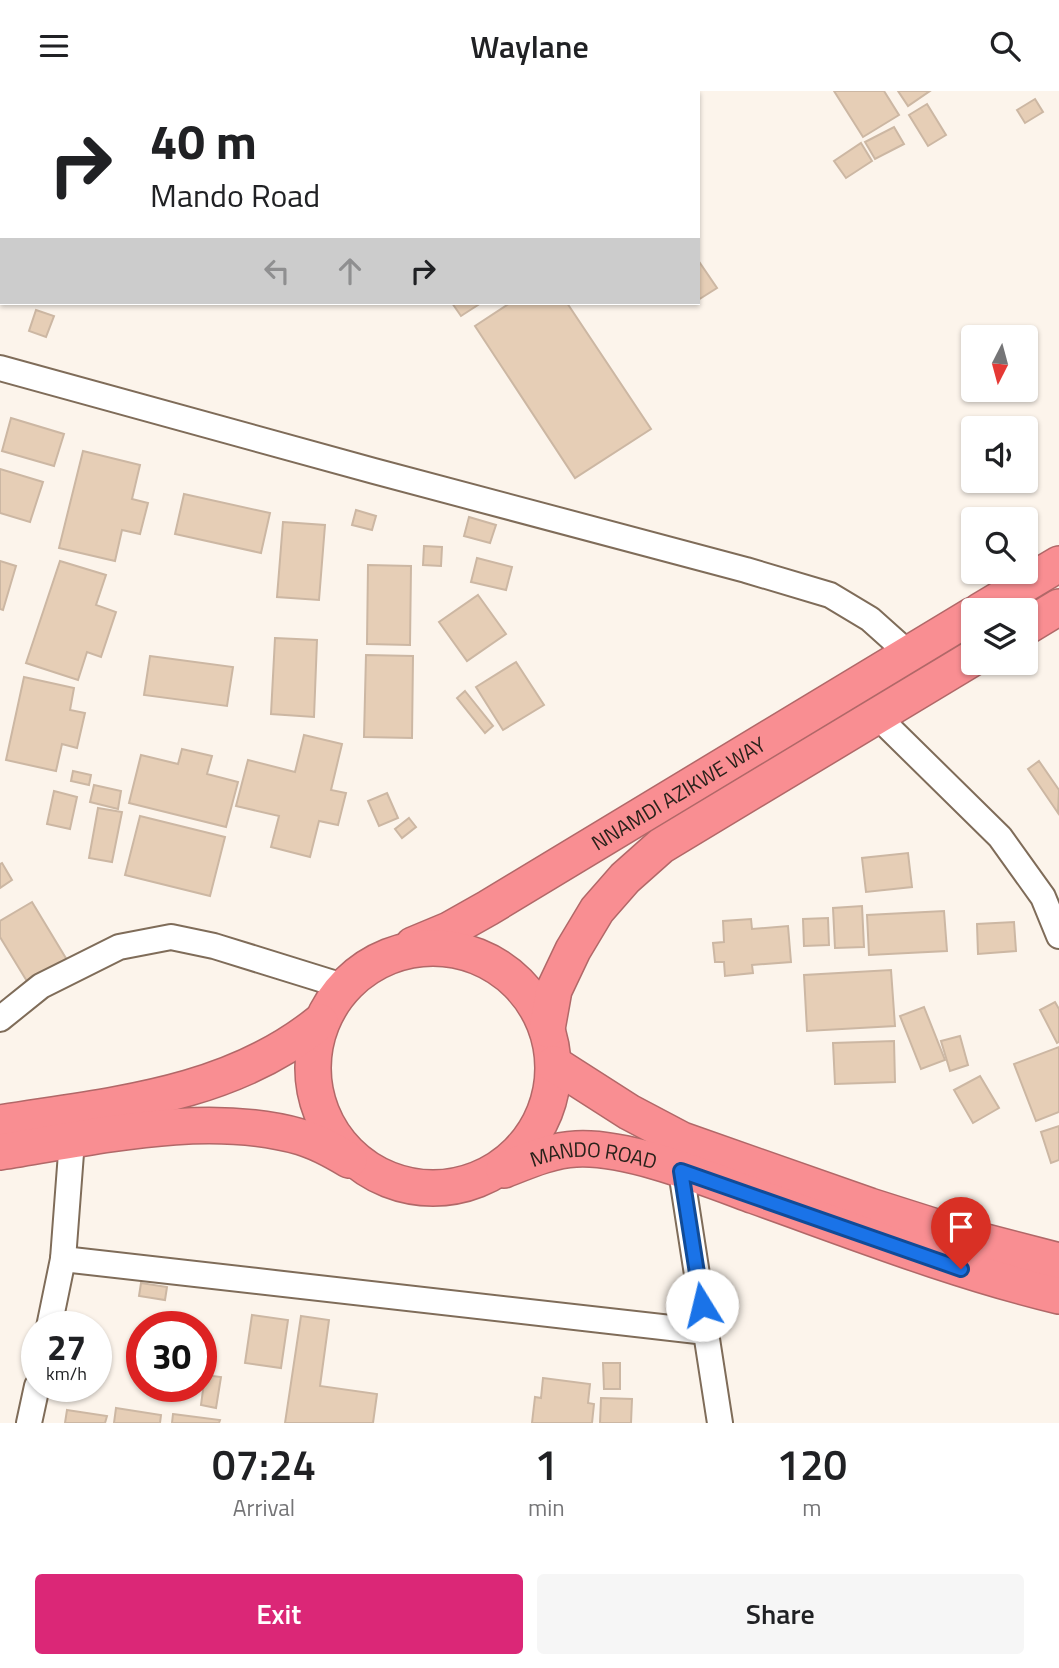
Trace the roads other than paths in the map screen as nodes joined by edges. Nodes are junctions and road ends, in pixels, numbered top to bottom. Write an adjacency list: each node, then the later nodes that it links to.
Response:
1 (0, 368): 7 (street)
2 (1059, 563): 3 (highway)
3 (1001, 598)
4 (1059, 607): 5 (highway)
5 (1038, 620)
6 (961, 622): 7 (highway, NNAMDI AZIKWE WAY)
7 (908, 653): 11 (highway, NNAMDI AZIKWE WAY)
8 (961, 666): 9 (highway, NNAMDI AZIKWE WAY)
9 (877, 716): 10 (street); 15 (highway, NNAMDI AZIKWE WAY)
10 (1059, 936)
11 (377, 961): 12 (highway); 15 (highway)
12 (343, 986): 13 (street); 14 (highway)
13 (0, 1019)
14 (320, 1022): 17 (highway); 20 (highway)
15 (547, 1029): 16 (highway)
16 (554, 1064): 22 (highway); 24 (highway, MANDO ROAD)
17 (0, 1123)
18 (72, 1140): 19 (highway); 20 (highway); 23 (street)
19 (0, 1152)
20 (367, 1170): 22 (highway)
21 (681, 1171): 22 (highway, MANDO ROAD); 25 (highway, MANDO ROAD); 27 (street)
22 (488, 1176)
23 (63, 1259): 26 (street); 27 (street)
24 (1059, 1261)
25 (1059, 1296)
26 (52, 1311)
27 (706, 1332): 30 (street)
28 (34, 1402): 29 (street)
29 (29, 1423)
30 (720, 1423)

